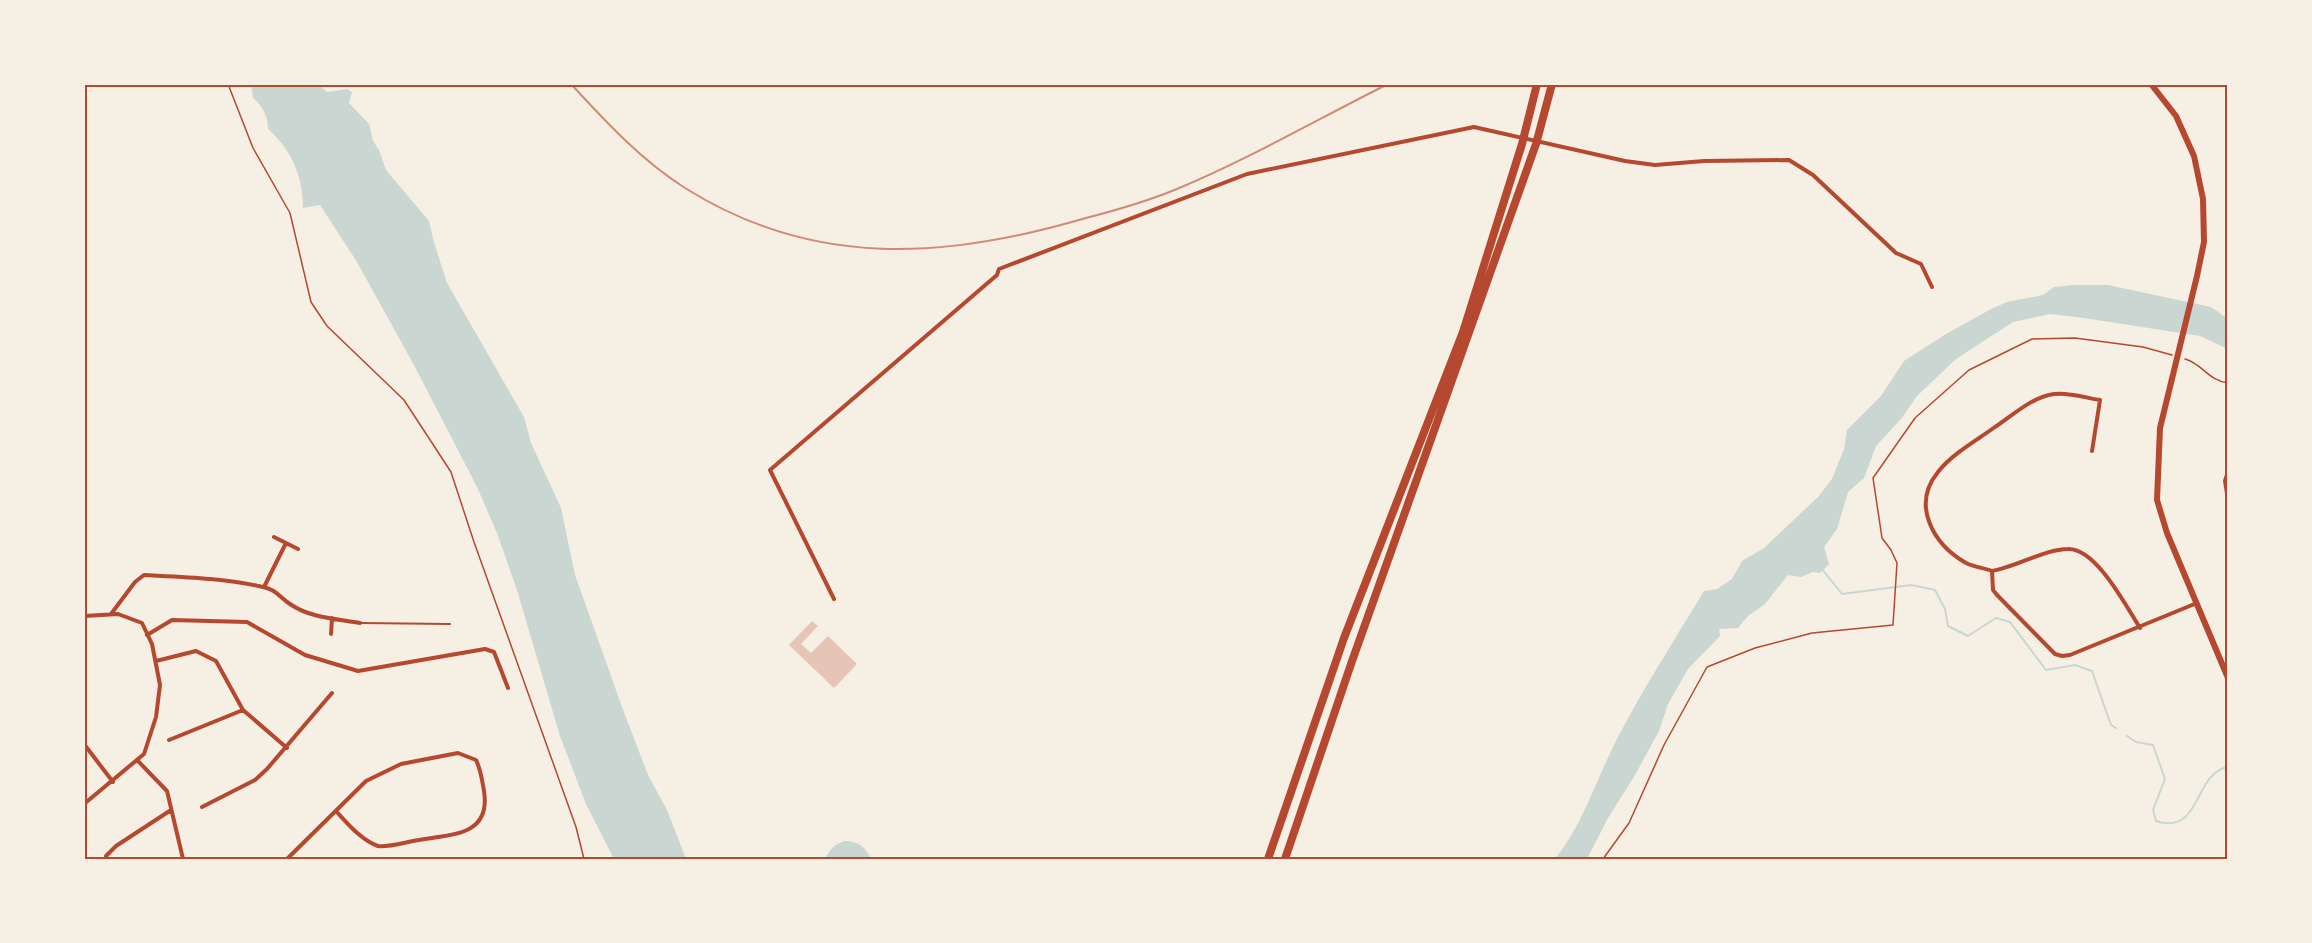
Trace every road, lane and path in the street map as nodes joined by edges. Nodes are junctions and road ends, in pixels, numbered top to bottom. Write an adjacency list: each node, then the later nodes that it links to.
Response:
1 (228, 84): 47 (path)
2 (1537, 84): 48 (highway)
3 (1552, 84): 49 (highway)
4 (2151, 84): 20 (main road)
5 (1932, 287): 19 (street)
6 (2172, 355): 50 (path)
7 (2182, 358): 8 (path)
8 (2228, 383)
9 (2092, 451): 17 (street)
10 (2228, 472): 11 (street)
11 (2228, 500)
12 (2228, 523): 13 (street)
13 (2228, 532)
14 (274, 537): 15 (street)
15 (286, 543): 16 (street); 18 (street)
16 (298, 549)
17 (1992, 571): 26 (street); 26 (street)
18 (264, 587): 21 (street); 23 (street)
19 (834, 599)
20 (2197, 603): 26 (street); 30 (main road)
21 (111, 614): 22 (street); 28 (street)
22 (84, 616)
23 (332, 618): 24 (street); 27 (street)
24 (360, 623): 25 (lane)
25 (450, 624)
26 (2140, 628)
27 (331, 634)
28 (147, 635): 29 (street); 32 (street)
29 (156, 661): 34 (street); 38 (street)
30 (2225, 664): 31 (main road)
31 (2228, 678)
32 (508, 688)
33 (332, 693): 37 (street)
34 (243, 710): 35 (street); 37 (street)
35 (169, 740)
36 (84, 744): 39 (street)
37 (287, 748): 41 (street)
38 (137, 760): 39 (street); 42 (street)
39 (113, 782): 40 (street)
40 (84, 804)
41 (202, 807)
42 (171, 810): 44 (street); 45 (street)
43 (336, 811): 43 (street); 46 (street)
44 (107, 859)
45 (183, 859)
46 (287, 859)
47 (584, 859)
48 (1267, 859)
49 (1287, 859)
50 (1603, 859)

